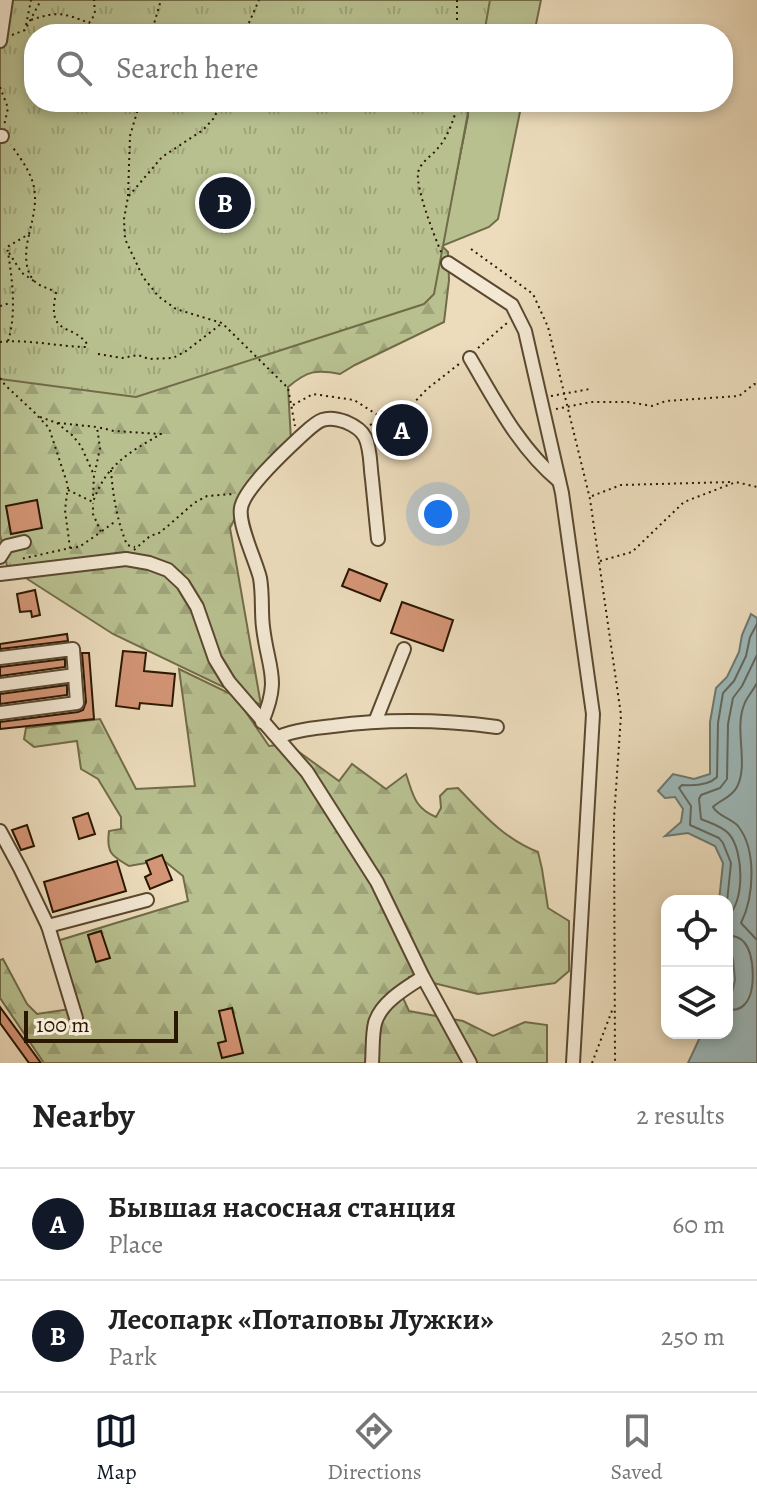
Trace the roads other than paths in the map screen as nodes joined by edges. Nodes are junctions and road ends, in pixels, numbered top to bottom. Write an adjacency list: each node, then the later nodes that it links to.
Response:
1 (6, 0): 2 (street)
2 (0, 41)
3 (448, 263): 5 (street)
4 (472, 355): 5 (street)
5 (559, 481): 26 (street)
6 (378, 539): 15 (street)
7 (24, 542): 8 (street)
8 (6, 559)
9 (0, 574): 15 (street)
10 (404, 649): 16 (street)
11 (0, 658): 12 (street)
12 (75, 675): 13 (street); 14 (street)
13 (0, 685)
14 (0, 713)
15 (262, 722): 18 (street)
16 (375, 722): 17 (street); 18 (street)
17 (497, 727)
18 (278, 737): 22 (street)
19 (0, 831): 21 (street)
20 (147, 900): 21 (street)
21 (48, 926): 23 (street)
22 (423, 977): 24 (street); 25 (street)
23 (76, 1018)
24 (372, 1063)
25 (470, 1063)
26 (573, 1063)

